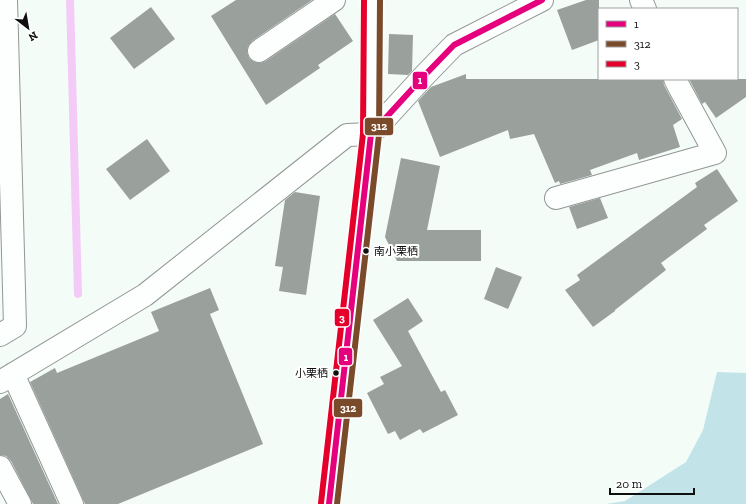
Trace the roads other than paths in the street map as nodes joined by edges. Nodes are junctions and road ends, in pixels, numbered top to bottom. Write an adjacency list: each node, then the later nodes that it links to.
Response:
1 (6, 0): 9 (street)
2 (334, 0): 5 (street)
3 (372, 0): 7 (street)
4 (542, 0): 7 (street)
5 (259, 51)
6 (675, 80): 8 (street)
7 (371, 134): 10 (street); 14 (street)
8 (556, 198)
9 (0, 334)
10 (6, 378): 13 (street)
11 (0, 467): 12 (street)
12 (20, 504)
13 (72, 504)
14 (330, 504)

